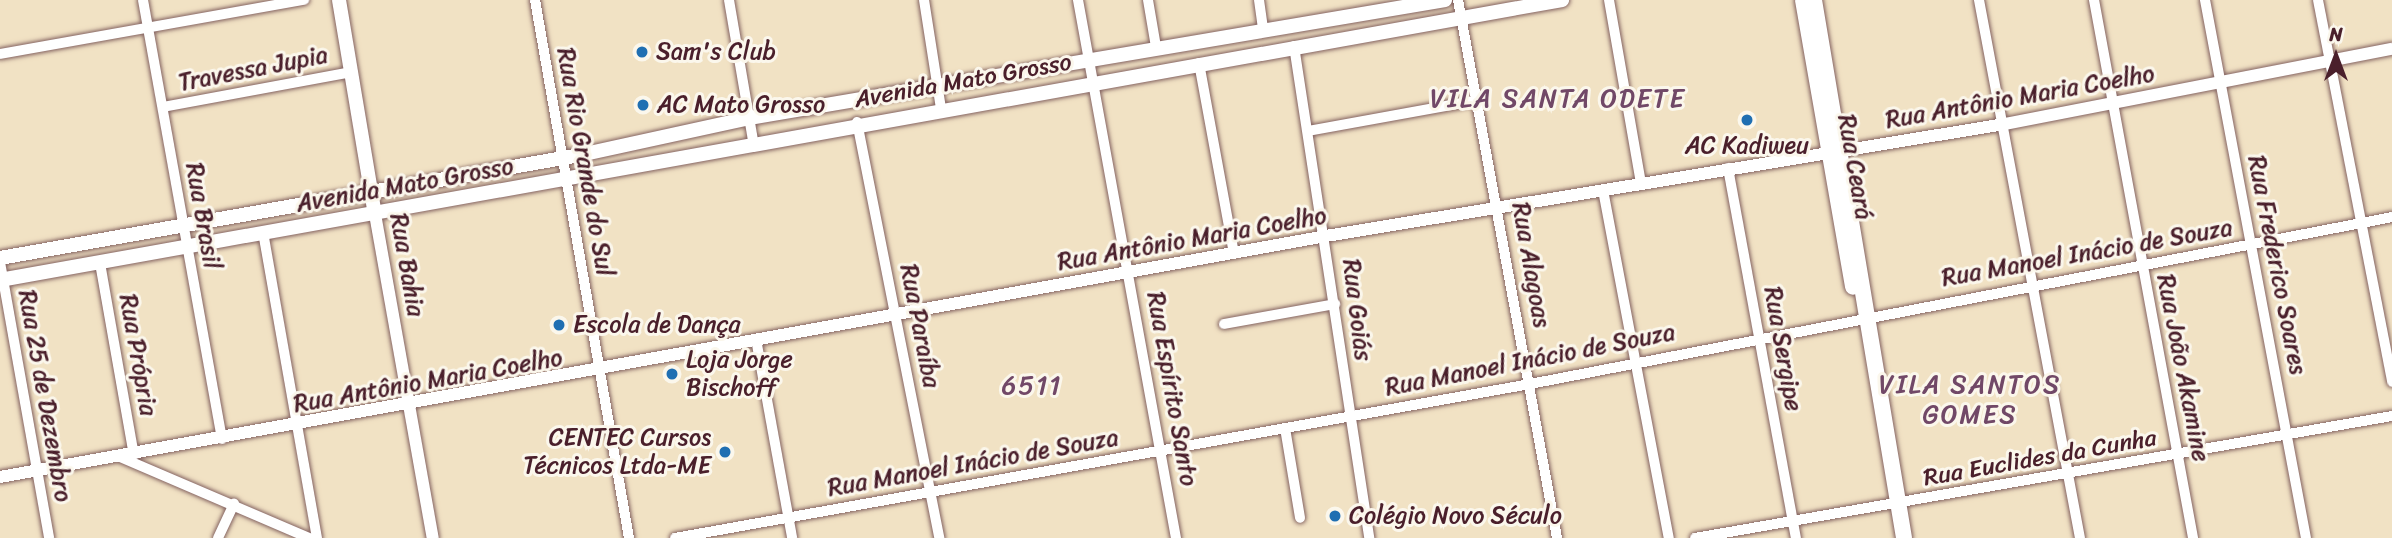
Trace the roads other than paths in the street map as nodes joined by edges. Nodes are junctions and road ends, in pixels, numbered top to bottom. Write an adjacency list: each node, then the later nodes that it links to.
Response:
1 (143, 0): 23 (street, Rua Brasil)
2 (304, 0): 23 (street)
3 (339, 0): 32 (main road, Rua Bahia)
4 (535, 0): 46 (street, Rua Rio Grande do Sul)
5 (729, 0): 40 (street)
6 (924, 0): 35 (street)
7 (1078, 0): 29 (street, Rua Espírito Santo)
8 (1148, 0): 25 (street)
9 (1259, 0): 24 (street)
10 (1444, 0): 22 (main road, Avenida Mato Grosso)
11 (1458, 0): 21 (street, Rua Alagoas)
12 (1562, 0): 20 (main road, Avenida Mato Grosso)
13 (1609, 0): 49 (street)
14 (1803, 0): 45 (main road, Rua Ceará)
15 (1814, 0): 45 (main road, Rua Ceará)
16 (1979, 0): 42 (street)
17 (2094, 0): 37 (street, Rua João Akamine)
18 (2205, 0): 34 (street, Rua Frederico Soares)
19 (2318, 0): 30 (street)
20 (1539, 2): 21 (main road, Avenida Mato Grosso)
21 (1462, 18): 26 (main road, Avenida Mato Grosso); 36 (street, Rua Alagoas)
22 (1301, 23): 24 (main road, Avenida Mato Grosso); 26 (main road)
23 (148, 28): 28 (street); 38 (street, Rua Brasil)
24 (1269, 29): 25 (main road, Avenida Mato Grosso); 26 (main road)
25 (1156, 47): 29 (main road, Avenida Mato Grosso)
26 (1287, 47): 31 (main road, Avenida Mato Grosso); 43 (street, Rua Goiás)
27 (2392, 49): 30 (street, Rua Antônio Maria Coelho)
28 (0, 54)
29 (1088, 60): 33 (street, Rua Espírito Santo); 35 (main road, Avenida Mato Grosso)
30 (2330, 61): 34 (street, Rua Antônio Maria Coelho); 55 (street)
31 (1199, 63): 33 (main road, Avenida Mato Grosso); 61 (street)
32 (351, 72): 38 (street, Travessa Jupia); 51 (main road, Rua Bahia)
33 (1093, 82): 39 (main road, Avenida Mato Grosso); 65 (street, Rua Espírito Santo)
34 (2221, 83): 37 (street, Rua Antônio Maria Coelho); 59 (street, Rua Frederico Soares)
35 (938, 86): 39 (street); 40 (main road, Avenida Mato Grosso)
36 (1479, 100): 43 (street); 52 (street, Rua Alagoas)
37 (2116, 103): 42 (street, Rua Antônio Maria Coelho); 64 (street, Rua João Akamine)
38 (163, 107): 56 (street, Rua Brasil)
39 (941, 108): 41 (main road, Avenida Mato Grosso)
40 (749, 118): 44 (street); 46 (main road, Avenida Mato Grosso)
41 (858, 122): 44 (main road, Avenida Mato Grosso); 69 (street, Rua Paraíba)
42 (2005, 124): 45 (street, Rua Antônio Maria Coelho); 67 (street)
43 (1308, 131): 58 (street, Rua Goiás)
44 (753, 141): 48 (main road, Avenida Mato Grosso)
45 (1835, 148): 47 (street, Rua Antônio Maria Coelho); 70 (main road, Rua Ceará)
46 (564, 158): 48 (street, Rua Rio Grande do Sul); 51 (main road, Avenida Mato Grosso)
47 (1728, 168): 49 (street, Rua Antônio Maria Coelho); 72 (street, Rua Sergipe)
48 (567, 180): 53 (main road, Avenida Mato Grosso); 75 (street, Rua Rio Grande do Sul)
49 (1642, 183): 50 (street, Rua Antônio Maria Coelho)
50 (1603, 190): 52 (street, Rua Antônio Maria Coelho); 74 (street)
51 (371, 192): 53 (main road, Rua Bahia); 56 (main road, Avenida Mato Grosso)
52 (1499, 206): 58 (street, Rua Antônio Maria Coelho); 77 (street, Rua Alagoas)
53 (375, 214): 57 (main road, Avenida Mato Grosso); 78 (street, Rua Bahia)
54 (2392, 218): 55 (street, Rua Manoel Inácio de Souza)
55 (2361, 223): 59 (street, Rua Manoel Inácio de Souza); 76 (street)
56 (184, 225): 60 (street, Rua Brasil); 62 (main road, Avenida Mato Grosso)
57 (263, 232): 60 (main road, Avenida Mato Grosso); 81 (street)
58 (1325, 236): 61 (street, Rua Antônio Maria Coelho); 68 (street, Rua Goiás)
59 (2253, 245): 64 (street, Rua Manoel Inácio de Souza); 83 (street, Rua Frederico Soares)
60 (188, 247): 63 (main road, Avenida Mato Grosso); 84 (street, Rua Brasil)
61 (1234, 254): 65 (street, Rua Antônio Maria Coelho)
62 (0, 260): 66 (street, Rua 25 de Dezembro)
63 (100, 262): 66 (main road, Avenida Mato Grosso); 86 (street, Rua Própria)
64 (2142, 264): 67 (street, Rua Manoel Inácio de Souza); 87 (street, Rua João Akamine)
65 (1130, 272): 69 (street, Rua Antônio Maria Coelho); 85 (street, Rua Espírito Santo)
66 (1, 280): 89 (street, Rua 25 de Dezembro)
67 (2031, 285): 70 (street, Rua Manoel Inácio de Souza); 90 (street)
68 (1335, 304): 71 (street); 80 (street, Rua Goiás)
69 (896, 312): 73 (street, Rua Antônio Maria Coelho); 92 (street, Rua Paraíba)
70 (1864, 316): 72 (street, Rua Manoel Inácio de Souza); 94 (main road, Rua Ceará)
71 (1224, 324)
72 (1760, 336): 74 (street, Rua Manoel Inácio de Souza); 97 (street, Rua Sergipe)
73 (756, 339): 75 (street, Rua Antônio Maria Coelho); 95 (street)
74 (1636, 360): 77 (street, Rua Manoel Inácio de Souza); 110 (street)
75 (601, 372): 78 (street, Rua Antônio Maria Coelho); 103 (street, Rua Rio Grande do Sul)
76 (2392, 382)
77 (1530, 384): 80 (street, Rua Manoel Inácio de Souza); 109 (street, Rua Alagoas)
78 (409, 406): 81 (street, Rua Antônio Maria Coelho); 102 (street, Rua Bahia)
79 (2392, 416): 83 (street, Rua Euclides da Cunha)
80 (1349, 417): 82 (street, Rua Manoel Inácio de Souza); 108 (street, Rua Goiás)
81 (299, 425): 84 (street, Rua Antônio Maria Coelho); 101 (street)
82 (1284, 428): 85 (street, Rua Manoel Inácio de Souza); 96 (street)
83 (2288, 435): 87 (street, Rua Euclides da Cunha); 116 (street, Rua Frederico Soares)
84 (222, 439): 86 (street, Rua Antônio Maria Coelho)
85 (1161, 450): 92 (street, Rua Manoel Inácio de Souza); 107 (street, Rua Espírito Santo)
86 (134, 455): 88 (street, Rua Antônio Maria Coelho)
87 (2179, 456): 90 (street, Rua Euclides da Cunha); 115 (street, Rua João Akamine)
88 (120, 457): 89 (street, Rua Antônio Maria Coelho); 93 (street)
89 (37, 472): 91 (street, Rua Antônio Maria Coelho); 98 (street, Rua 25 de Dezembro)
90 (2068, 474): 94 (street, Rua Euclides da Cunha); 114 (street)
91 (0, 478)
92 (931, 492): 95 (street, Rua Manoel Inácio de Souza); 106 (street, Rua Paraíba)
93 (234, 503): 99 (street); 100 (street)
94 (1898, 504): 97 (street, Rua Euclides da Cunha); 113 (main road, Rua Ceará)
95 (788, 518): 104 (street, Rua Manoel Inácio de Souza); 105 (street)
96 (1300, 518)
97 (1794, 523): 111 (street, Rua Euclides da Cunha); 112 (street, Rua Sergipe)
98 (51, 537)
99 (218, 538)
100 (309, 538)
101 (317, 538)
102 (433, 538)
103 (629, 538)
104 (675, 538)
105 (792, 538)
106 (939, 538)
107 (1176, 538)
108 (1369, 538)
109 (1557, 538)
110 (1669, 538)
111 (1695, 538)
112 (1796, 538)
113 (1904, 538)
114 (2080, 538)
115 (2193, 538)
116 (2306, 538)

